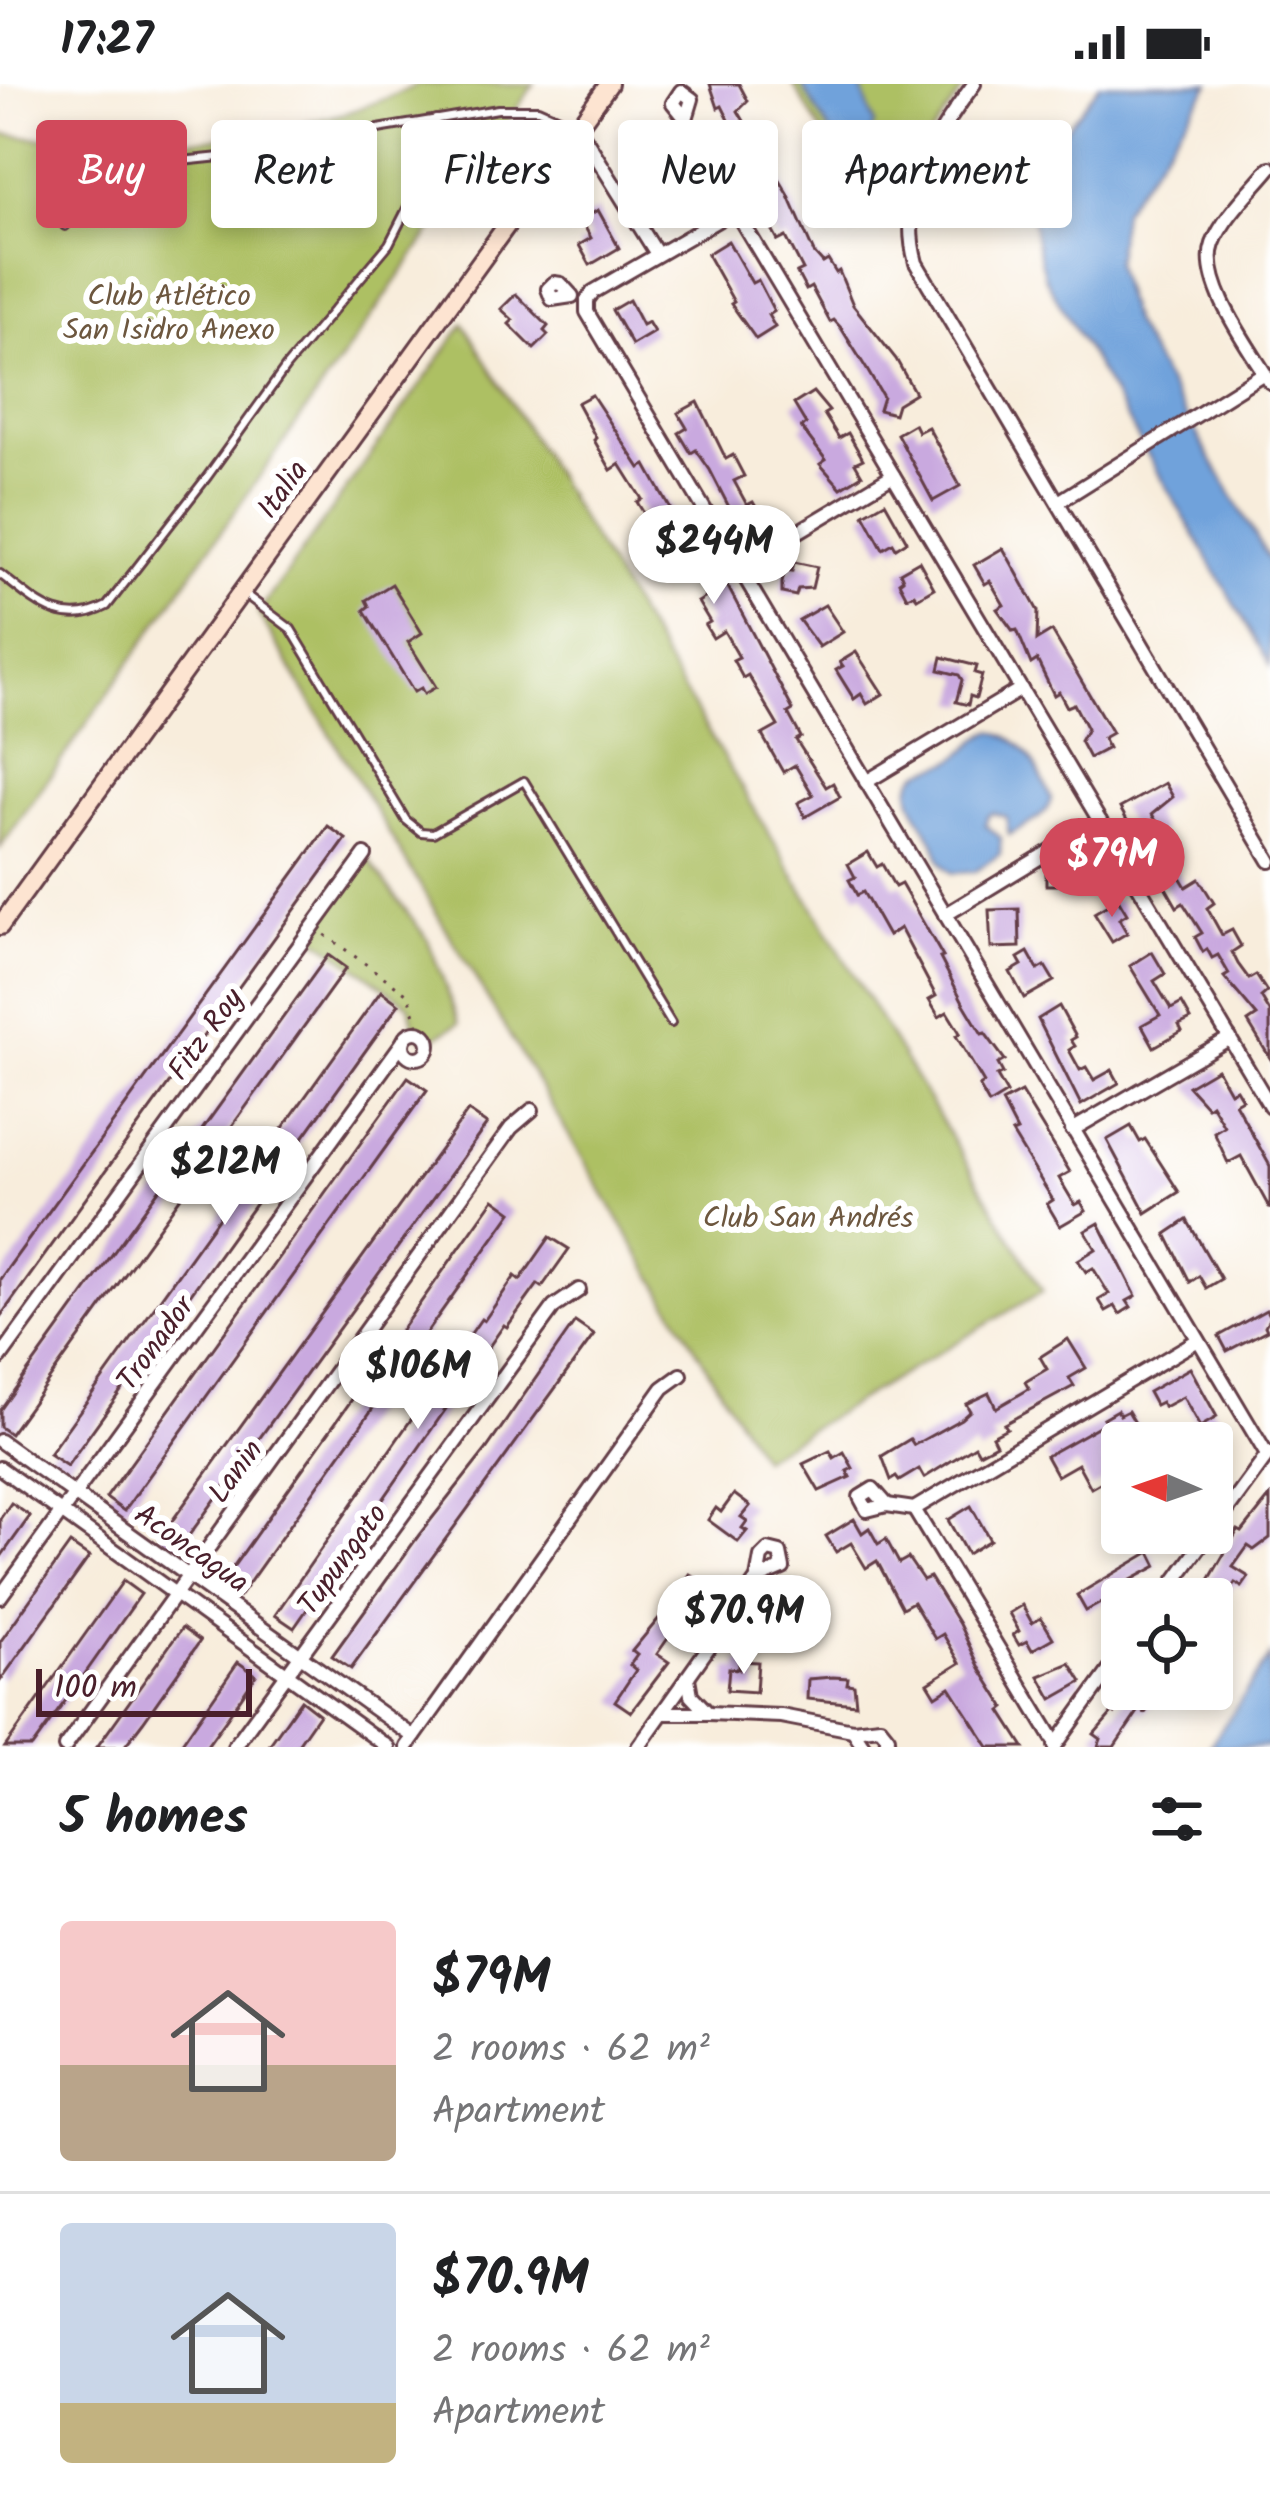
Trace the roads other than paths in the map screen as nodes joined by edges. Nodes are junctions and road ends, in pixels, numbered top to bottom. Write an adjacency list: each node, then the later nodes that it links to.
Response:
1 (608, 84): 5 (street, Italia)
2 (974, 84): 17 (street)
3 (436, 119): 4 (lane); 7 (lane); 19 (lane)
4 (562, 120)
5 (583, 120)
6 (594, 153): 12 (street)
7 (187, 162)
8 (1270, 167): 15 (street)
9 (505, 228): 20 (street, Italia)
10 (703, 228): 12 (street)
11 (747, 228): 16 (street)
12 (657, 254): 14 (street)
13 (572, 296): 14 (street)
14 (587, 300): 18 (street)
15 (1267, 378): 17 (street)
16 (893, 476): 18 (street); 21 (street)
17 (1060, 501): 25 (street)
18 (739, 567): 22 (street)
19 (0, 574)
20 (242, 592): 27 (street, Italia); 28 (lane)
21 (1021, 689): 22 (street); 23 (street)
22 (866, 782): 26 (street)
23 (1100, 821): 26 (street); 29 (street)
24 (365, 855): 38 (street, Fitz Roy)
25 (1270, 861)
26 (945, 915): 35 (street)
27 (0, 926)
28 (671, 1023)
29 (1230, 1038): 33 (street); 35 (street)
30 (403, 1042): 31 (street); 31 (street, Tronador); 32 (street, Tronador)
31 (410, 1057): 32 (street)
32 (391, 1058): 43 (street, Tronador)
33 (1270, 1106)
34 (532, 1110): 48 (street, Lanin)
35 (1072, 1130): 37 (street)
36 (580, 1290): 52 (street, Tupungato)
37 (1198, 1340): 41 (street); 46 (street)
38 (0, 1358)
39 (681, 1375): 59 (street)
40 (0, 1441): 43 (street, Aconcagua)
41 (1269, 1454): 44 (street)
42 (0, 1468): 47 (street, Aconcagua)
43 (75, 1495): 47 (street, Tronador); 48 (street, Aconcagua)
44 (1233, 1502)
45 (887, 1505): 46 (street)
46 (914, 1508): 60 (street)
47 (62, 1513): 50 (street, Aconcagua); 51 (street, Tronador)
48 (190, 1575): 50 (street, Lanin); 52 (street, Aconcagua)
49 (757, 1579): 54 (street)
50 (177, 1592): 53 (street, Aconcagua); 61 (street, Lanin)
51 (0, 1597)
52 (302, 1655): 53 (street, Tupungato); 59 (street, Aconcagua)
53 (288, 1673): 62 (street, Tupungato); 63 (street, Aconcagua)
54 (688, 1676): 56 (street); 57 (street)
55 (1101, 1682): 60 (street)
56 (708, 1712): 57 (street); 58 (street)
57 (662, 1713): 64 (street)
58 (853, 1730): 65 (street); 66 (street)
59 (410, 1742)
60 (1055, 1745)
61 (65, 1747)
62 (234, 1747)
63 (388, 1747)
64 (638, 1747)
65 (864, 1747)
66 (885, 1747)

